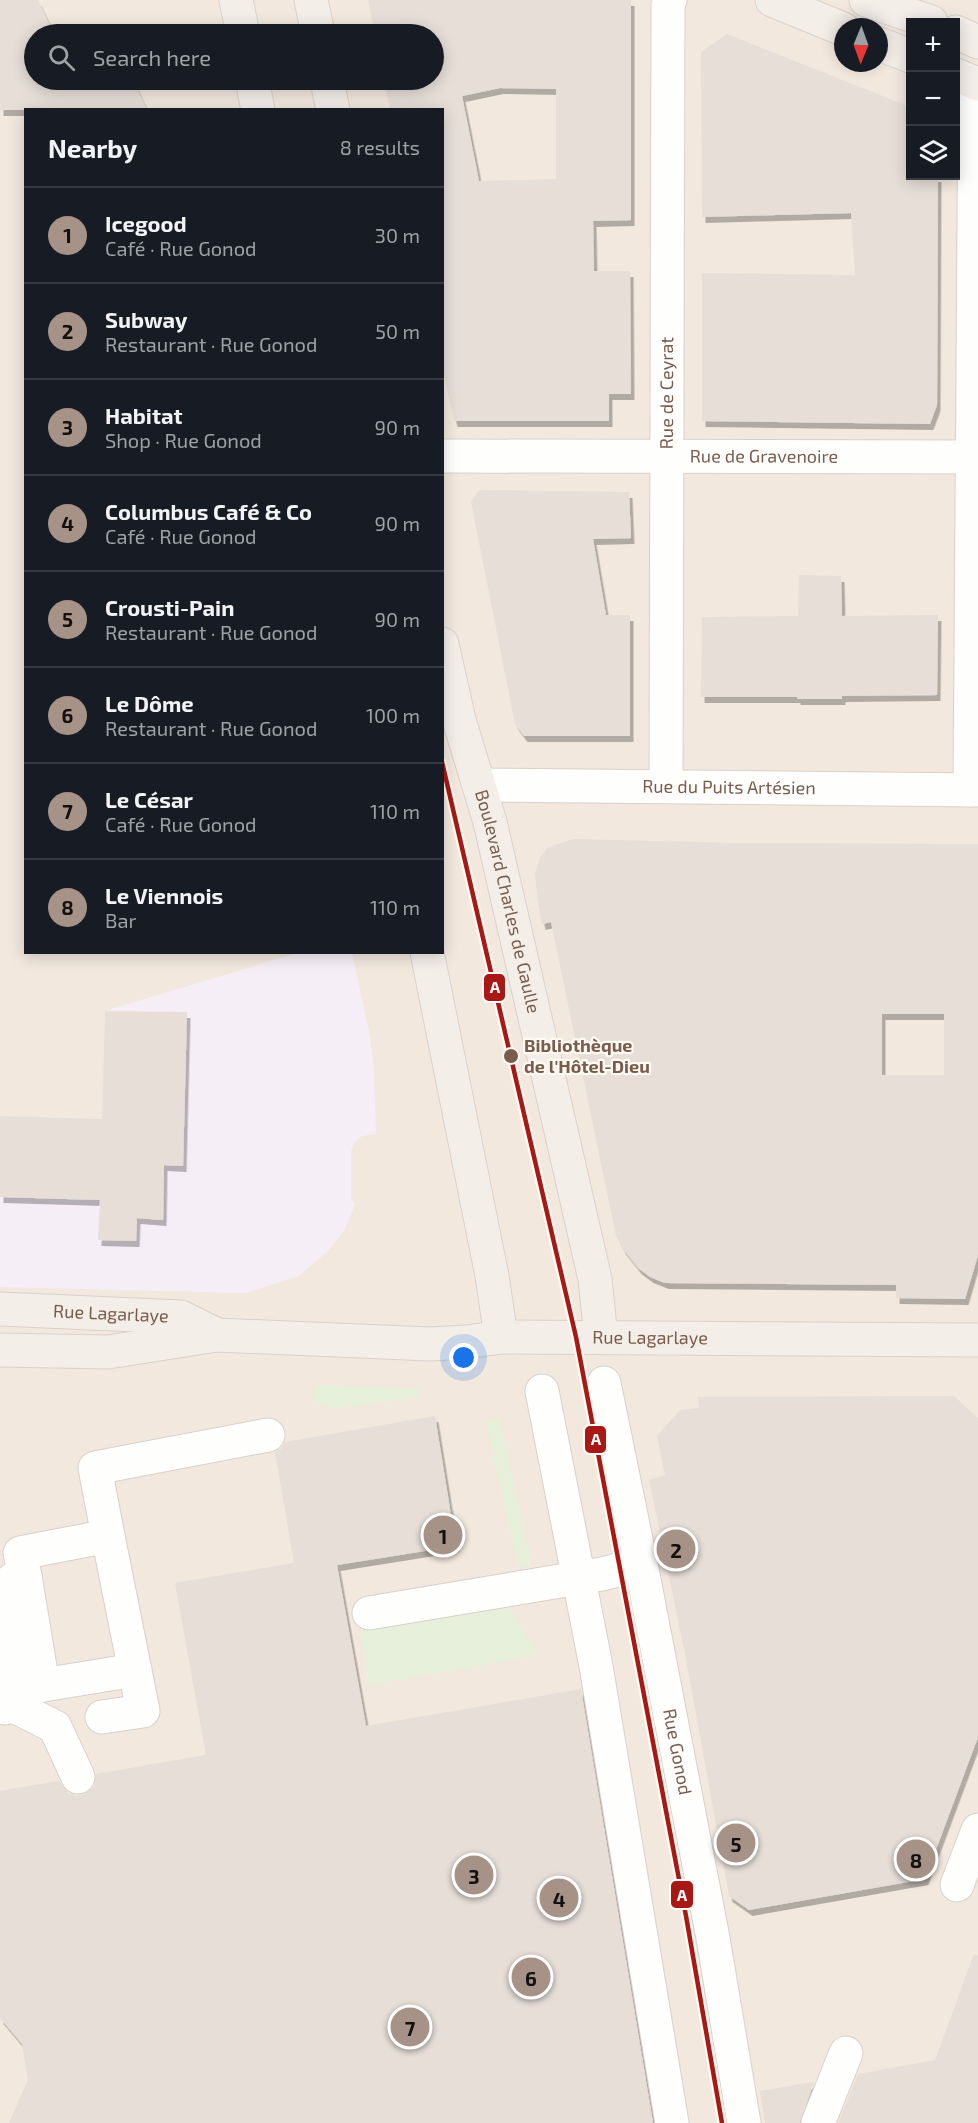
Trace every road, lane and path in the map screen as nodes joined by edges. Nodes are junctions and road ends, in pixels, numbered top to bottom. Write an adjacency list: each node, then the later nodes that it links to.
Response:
1 (236, 0): 7 (main road)
2 (311, 0): 8 (main road)
3 (670, 0): 20 (street, Rue de Ceyrat)
4 (772, 0): 9 (main road)
5 (866, 0): 6 (main road)
6 (919, 18)
7 (241, 24)
8 (316, 24)
9 (834, 25)
10 (960, 35): 11 (main road)
11 (978, 42)
12 (888, 47): 13 (main road)
13 (906, 54)
14 (970, 81): 21 (street)
15 (254, 90): 17 (main road)
16 (329, 90): 18 (main road)
17 (258, 108)
18 (333, 108)
19 (444, 456): 20 (street, Rue de Gravenoire)
20 (666, 457): 21 (street, Rue de Gravenoire); 24 (street, Rue de Ceyrat)
21 (975, 457): 25 (street)
22 (444, 653): 23 (main road, Boulevard Charles de Gaulle)
23 (480, 784): 24 (street, Rue du Puits Artésien); 30 (main road, Boulevard Charles de Gaulle)
24 (666, 786): 25 (street, Rue du Puits Artésien)
25 (974, 790)
26 (427, 954): 29 (main road)
27 (0, 1309): 28 (main road, Rue Lagarlaye)
28 (217, 1335): 29 (main road, Rue Lagarlaye); 32 (main road, Rue Lagarlaye)
29 (501, 1337): 30 (main road, Rue Lagarlaye)
30 (601, 1337): 31 (main road, Rue Lagarlaye)
31 (978, 1340)
32 (0, 1350)
33 (604, 1383): 37 (street, Rue Gonod)
34 (542, 1391): 38 (street)
35 (268, 1435): 36 (street)
36 (108, 1536): 40 (street); 42 (street)
37 (641, 1564): 38 (street); 50 (street, Rue Gonod)
38 (580, 1577): 39 (street); 49 (street)
39 (369, 1613)
40 (135, 1670): 42 (street); 44 (street)
41 (0, 1676): 43 (street)
42 (43, 1685): 43 (street)
43 (14, 1706): 44 (street)
44 (77, 1722): 45 (street)
45 (78, 1777)
46 (978, 1830): 47 (street)
47 (957, 1885)
48 (846, 2053): 51 (street)
49 (672, 2123)
50 (744, 2123)
51 (818, 2123)

